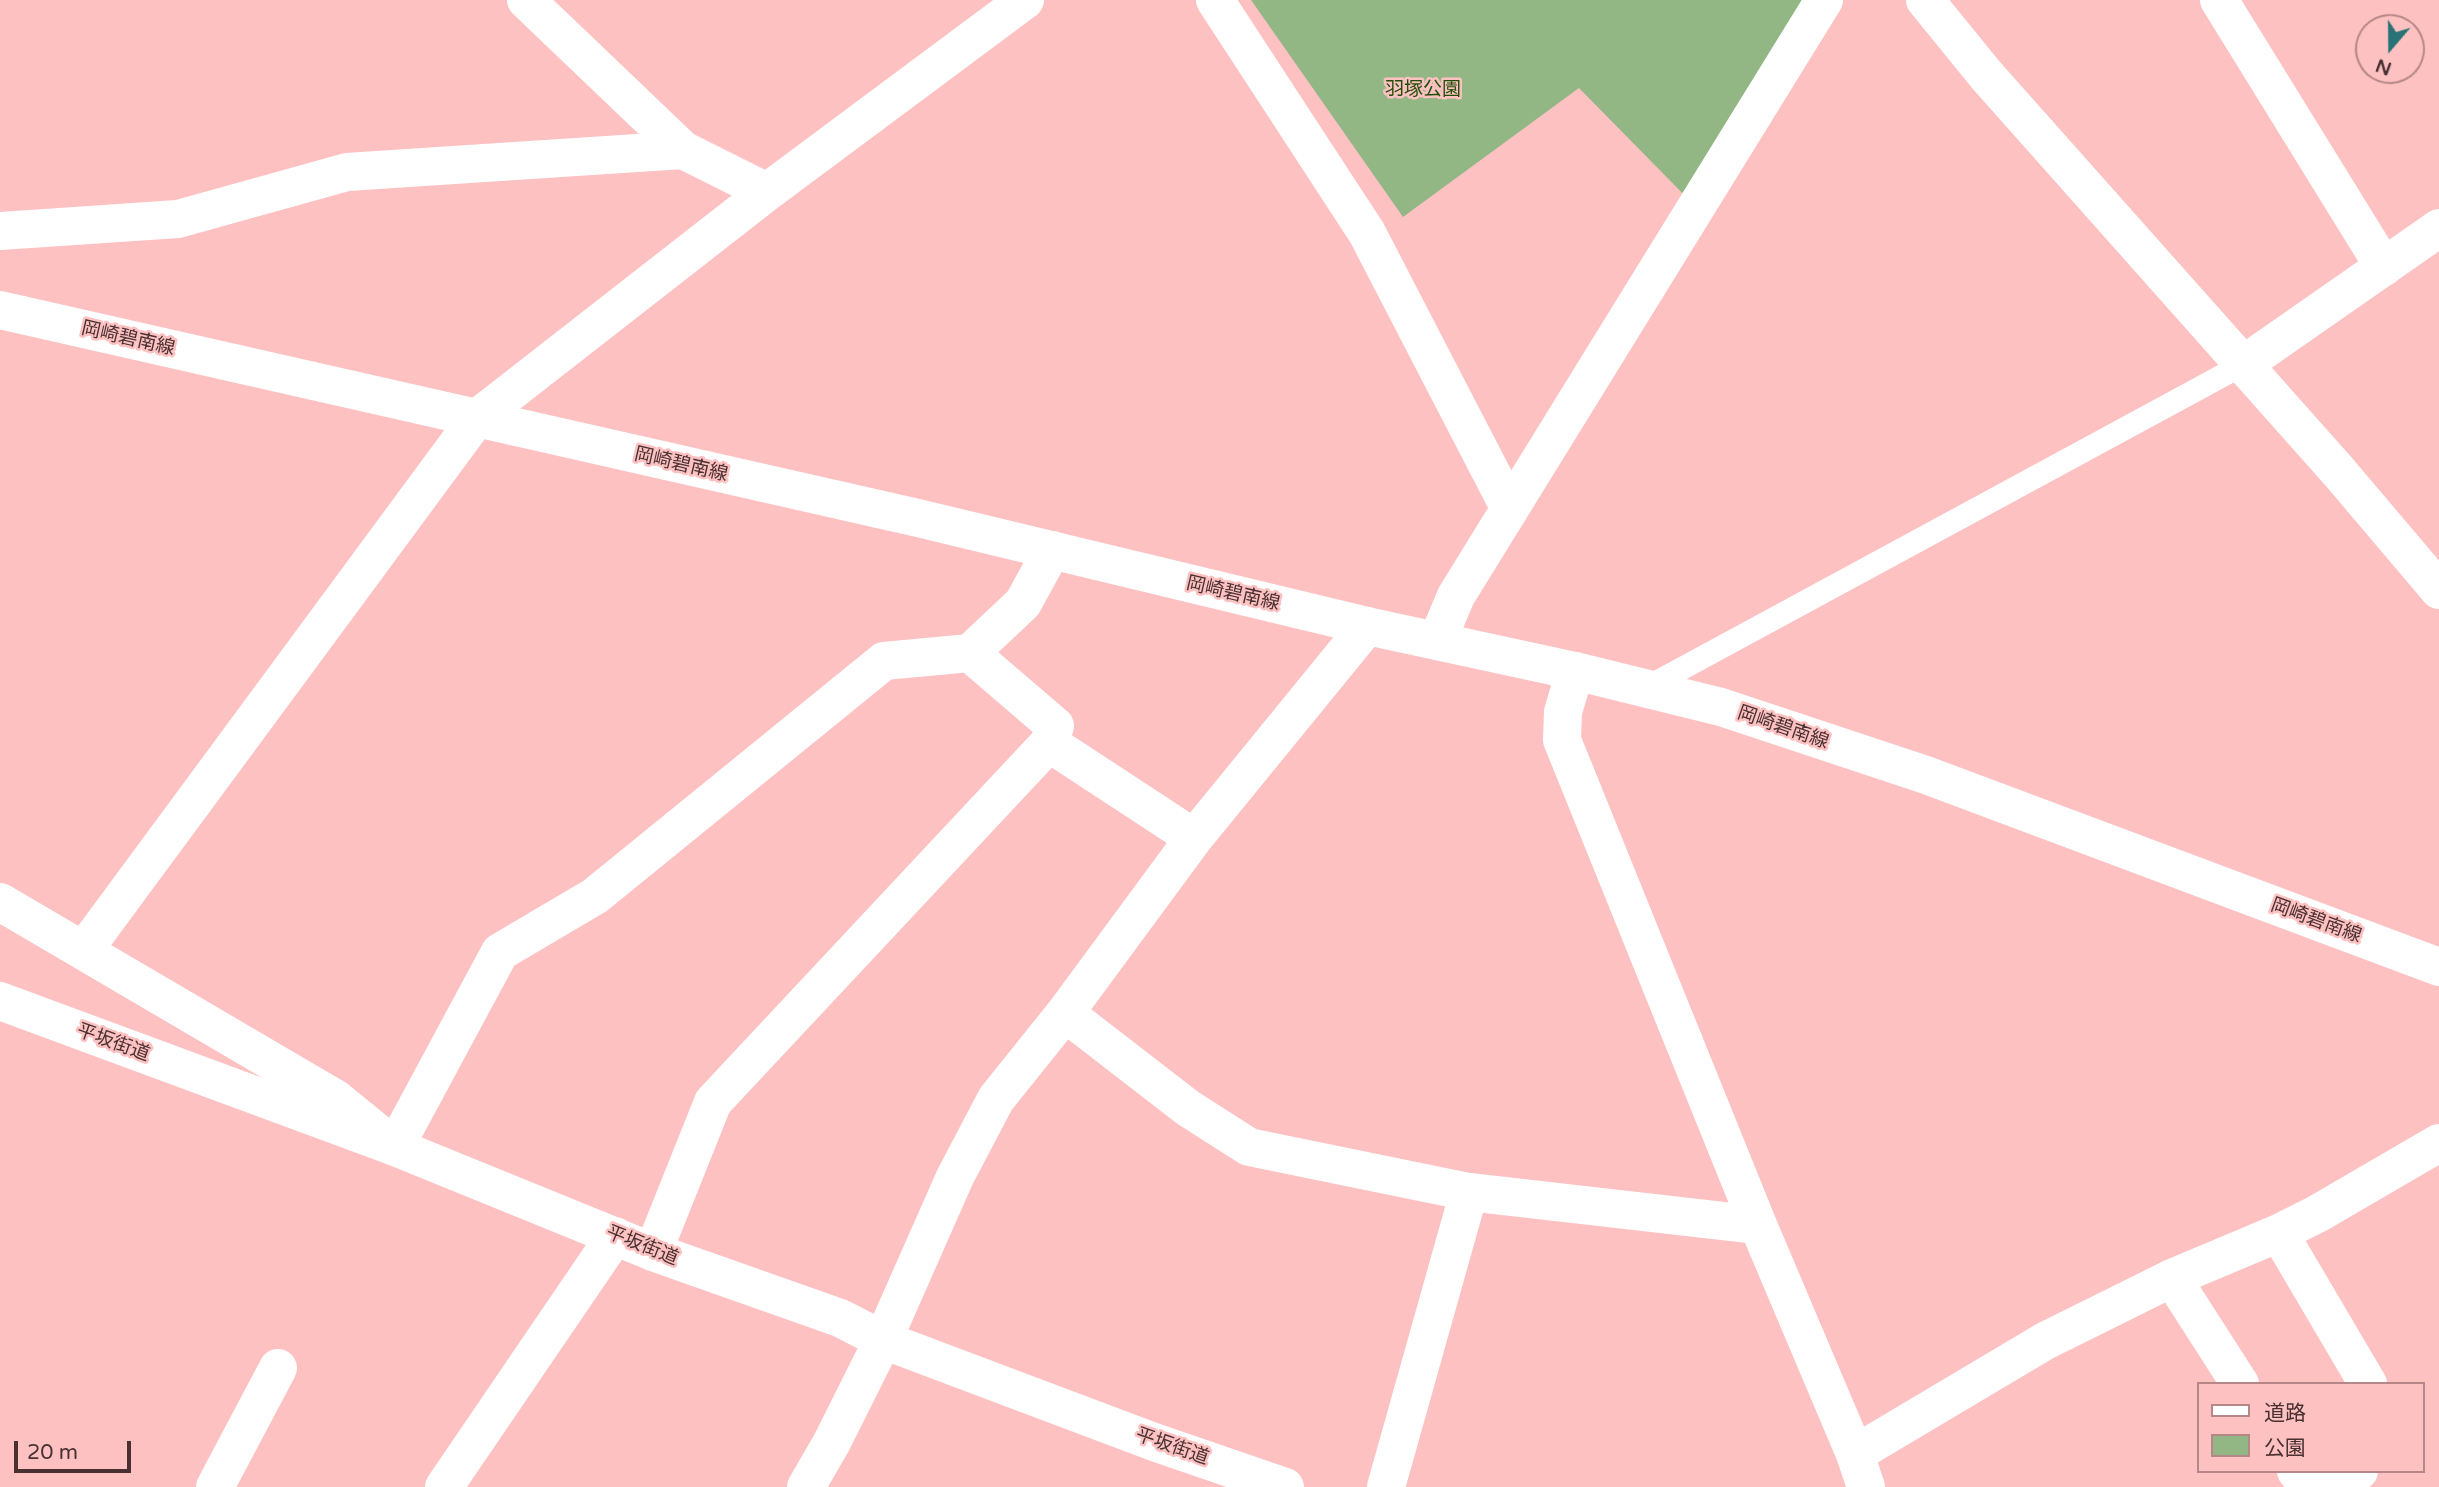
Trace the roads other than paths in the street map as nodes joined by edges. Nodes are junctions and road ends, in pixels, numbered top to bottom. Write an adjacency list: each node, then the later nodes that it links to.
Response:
1 (526, 0): 7 (street)
2 (1024, 0): 8 (street)
3 (1214, 0): 15 (street)
4 (1824, 0): 15 (street)
5 (1925, 0): 13 (street)
6 (2219, 0): 11 (street)
7 (683, 150): 8 (street); 10 (street)
8 (767, 192): 14 (street)
9 (2439, 228): 11 (street)
10 (0, 231)
11 (2384, 267): 13 (street)
12 (0, 310): 14 (street, 岡崎碧南線)
13 (2244, 364): 17 (street); 22 (lane)
14 (476, 419): 16 (street, 岡崎碧南線); 26 (street)
15 (1510, 509): 19 (street)
16 (1052, 550): 18 (street, 岡崎碧南線); 20 (street)
17 (2439, 590)
18 (1367, 626): 19 (street, 岡崎碧南線); 24 (street)
19 (1437, 641): 21 (street, 岡崎碧南線)
20 (970, 653): 23 (street); 31 (street)
21 (1575, 671): 22 (street, 岡崎碧南線); 33 (street)
22 (1646, 688): 27 (street, 岡崎碧南線)
23 (1049, 743): 24 (street); 36 (street)
24 (1194, 838): 29 (street)
25 (0, 902): 26 (street)
26 (84, 950): 31 (street)
27 (2439, 967)
28 (0, 1001): 31 (street, 平坂街道)
29 (1065, 1013): 32 (street); 38 (street)
30 (2439, 1143): 34 (street)
31 (395, 1147): 35 (street, 平坂街道)
32 (1469, 1192): 33 (street); 49 (street)
33 (1758, 1225): 42 (street)
34 (2279, 1233): 37 (street); 41 (street)
35 (615, 1236): 36 (street, 平坂街道); 46 (street)
36 (653, 1252): 38 (street, 平坂街道)
37 (2172, 1278): 40 (street); 42 (street)
38 (883, 1340): 47 (street); 48 (street, 平坂街道)
39 (278, 1368): 45 (street)
40 (2239, 1382)
41 (2367, 1382)
42 (1860, 1470)
43 (2298, 1473): 50 (street)
44 (2356, 1473): 51 (street)
45 (215, 1487)
46 (444, 1487)
47 (806, 1487)
48 (1285, 1487)
49 (1386, 1487)
50 (2309, 1487)
51 (2335, 1487)

